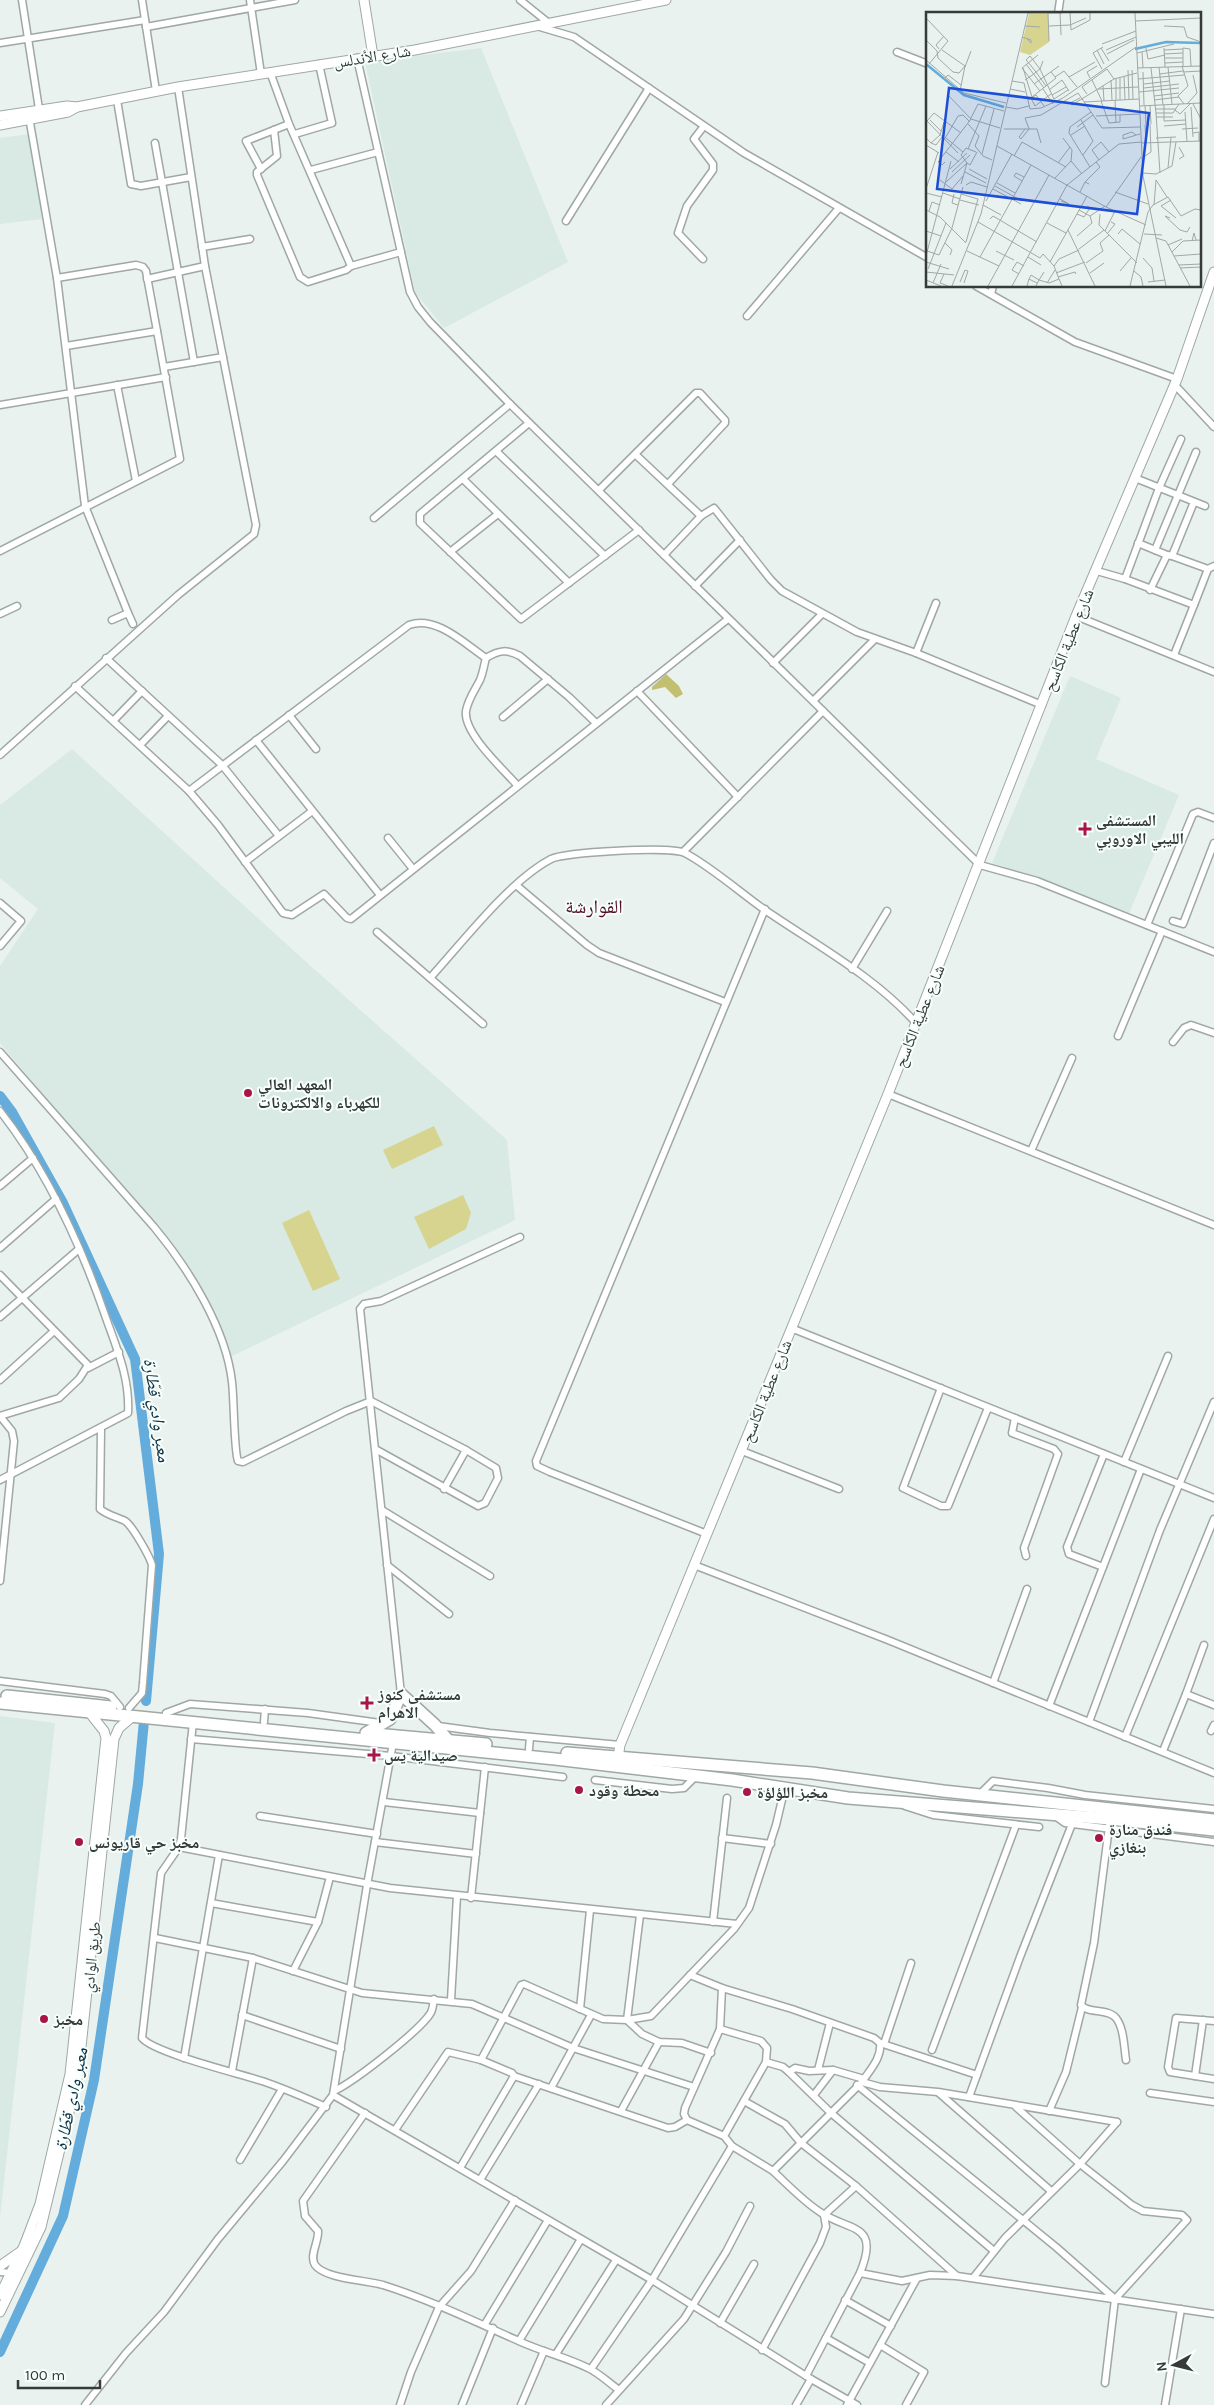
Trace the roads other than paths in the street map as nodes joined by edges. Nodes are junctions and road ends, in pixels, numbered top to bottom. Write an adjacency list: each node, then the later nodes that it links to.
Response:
1 (22, 0): 12 (street)
2 (142, 0): 9 (street)
3 (250, 0): 8 (street)
4 (295, 0): 8 (street)
5 (364, 0): 15 (main road)
6 (520, 0): 10 (street)
7 (666, 0): 10 (main road, شارع الأندلس)
8 (251, 8): 9 (street); 20 (street)
9 (145, 23): 12 (street); 23 (street)
10 (550, 24): 11 (main road, شارع الأندلس)
11 (538, 27): 15 (main road, شارع الأندلس); 22 (street)
12 (28, 38): 13 (street); 26 (street)
13 (0, 43)
14 (897, 52): 17 (street)
15 (373, 56): 16 (main road, شارع الأندلس)
16 (357, 58): 18 (main road, شارع الأندلس); 35 (street)
17 (926, 63)
18 (320, 64): 19 (main road, شارع الأندلس); 33 (street)
19 (270, 72): 20 (main road, شارع الأندلس); 29 (street)
20 (261, 74): 21 (main road, شارع الأندلس)
21 (178, 87): 23 (main road, شارع الأندلس); 38 (street)
22 (649, 88): 31 (street); 41 (street)
23 (156, 91): 24 (main road, شارع الأندلس)
24 (117, 100): 25 (main road, شارع الأندلس); 39 (street)
25 (77, 107): 26 (main road, شارع الأندلس); 28 (main road, شارع الأندلس)
26 (39, 109): 28 (main road, شارع الأندلس)
27 (0, 116): 28 (main road, شارع الأندلس)
28 (29, 116): 30 (main road, شارع الأندلس); 51 (street)
29 (289, 124): 32 (street); 33 (street)
30 (0, 125)
31 (704, 126): 40 (street); 46 (street)
32 (274, 130): 36 (street); 36 (street)
33 (294, 134): 37 (street)
34 (155, 144): 39 (street)
35 (378, 152): 37 (street); 44 (street)
36 (261, 169): 48 (street)
37 (311, 170): 48 (street)
38 (191, 177): 39 (street); 43 (street)
39 (162, 183): 49 (street)
40 (839, 208): 45 (street); 56 (street)
41 (566, 221)
42 (250, 239): 43 (street)
43 (202, 247): 47 (street)
44 (400, 252): 48 (street); 66 (street)
45 (926, 257)
46 (703, 259)
47 (205, 266): 49 (street); 59 (street)
48 (351, 266)
49 (178, 272): 52 (street); 60 (street)
50 (1214, 272): 63 (main road, شارع عطية الكاسح)
51 (56, 278): 52 (street); 58 (street)
52 (148, 279): 57 (street)
53 (980, 288): 55 (street)
54 (992, 288): 55 (street)
55 (991, 294): 63 (street)
56 (747, 316)
57 (157, 331): 58 (street); 61 (street)
58 (66, 346): 65 (street)
59 (223, 357): 60 (street); 115 (street)
60 (194, 362): 61 (street)
61 (164, 367): 62 (street)
62 (166, 377): 64 (street); 76 (street)
63 (1176, 381): 69 (street); 74 (main road, شارع عطية الكاسح)
64 (117, 385): 65 (street); 76 (street)
65 (72, 392): 67 (street); 82 (street)
66 (510, 404): 68 (street); 86 (street)
67 (0, 405)
68 (529, 423): 71 (street); 79 (street)
69 (1214, 427)
70 (1181, 439): 78 (street)
71 (496, 451): 75 (street); 94 (street)
72 (1196, 452): 80 (street)
73 (636, 454): 77 (street); 77 (street); 79 (street)
74 (1134, 478): 78 (street); 97 (main road, شارع عطية الكاسح)
75 (462, 479): 84 (street); 92 (street)
76 (136, 482): 82 (street)
77 (668, 484): 85 (street)
78 (1159, 488): 80 (street); 89 (street)
79 (599, 490): 87 (street)
80 (1178, 495): 81 (street); 90 (street)
81 (1194, 502): 83 (street); 95 (street)
82 (85, 506): 91 (street); 105 (street)
83 (1205, 506)
84 (498, 514): 92 (street); 99 (street)
85 (701, 516): 88 (street); 93 (street)
86 (374, 518)
87 (639, 530): 93 (street); 94 (street)
88 (740, 540): 100 (street); 107 (street)
89 (1138, 543): 90 (street); 98 (street)
90 (1155, 550): 95 (street)
91 (0, 551)
92 (450, 552): 99 (street)
93 (664, 555): 100 (street)
94 (605, 556): 99 (street)
95 (1170, 556): 96 (street); 101 (street)
96 (1211, 568): 103 (street)
97 (1097, 571): 98 (street); 108 (main road, شارع عطية الكاسح)
98 (1125, 579): 101 (street)
99 (569, 583)
100 (695, 586): 110 (street)
101 (1150, 590): 103 (street)
102 (936, 602): 113 (street)
103 (1194, 605): 114 (street)
104 (17, 606): 106 (street)
105 (128, 613): 109 (street); 111 (street)
106 (0, 614)
107 (822, 614): 112 (street); 117 (street)
108 (1076, 616): 114 (street); 124 (main road, شارع عطية الكاسح)
109 (112, 620)
110 (728, 620): 117 (street); 122 (street)
111 (133, 624)
112 (874, 640): 113 (street); 123 (street)
113 (916, 653): 124 (street)
114 (1174, 655): 118 (street)
115 (106, 658): 120 (street); 121 (street)
116 (486, 658): 119 (street); 126 (street); 136 (street)
117 (774, 663): 123 (street)
118 (1214, 672)
119 (548, 679): 128 (street); 130 (street)
120 (75, 686): 129 (street); 134 (street)
121 (142, 691): 127 (street); 129 (street)
122 (637, 691): 130 (street); 138 (street)
123 (813, 701): 125 (street)
124 (1042, 705): 146 (main road, شارع عطية الكاسح)
125 (823, 711): 138 (street); 146 (street)
126 (289, 715): 131 (street); 133 (street)
127 (168, 716): 132 (street); 135 (street)
128 (503, 717)
129 (114, 720): 132 (street)
130 (596, 723): 136 (street)
131 (256, 740): 135 (street); 139 (street)
132 (140, 745): 137 (street)
133 (316, 749)
134 (0, 755)
135 (222, 765): 137 (street); 141 (street)
136 (517, 785): 147 (street)
137 (189, 791): 145 (street)
138 (738, 797): 144 (street)
139 (311, 812): 141 (street); 149 (street)
140 (1214, 818): 154 (street)
141 (279, 836): 145 (street)
142 (388, 838): 147 (street)
143 (1214, 843): 153 (street)
144 (683, 852): 148 (street); 151 (street)
145 (244, 862): 149 (street)
146 (980, 865): 154 (street); 162 (main road, شارع عطية الكاسح)
147 (413, 869): 149 (street)
148 (516, 884): 160 (street); 161 (street)
149 (380, 895)
150 (0, 903): 157 (street)
151 (765, 909): 159 (street); 161 (street)
152 (887, 911): 159 (street)
153 (1173, 921)
154 (1147, 925): 155 (street)
155 (1162, 931): 158 (street); 165 (street)
156 (377, 932): 160 (street)
157 (0, 946)
158 (1214, 952)
159 (852, 969): 162 (street)
160 (430, 978): 163 (street)
161 (725, 1002): 209 (street)
162 (916, 1023): 169 (main road, شارع عطية الكاسح)
163 (483, 1024)
164 (1214, 1033): 166 (street)
165 (1118, 1036)
166 (1173, 1042)
167 (0, 1052): 189 (street)
168 (1072, 1058): 171 (street)
169 (888, 1094): 171 (street); 182 (main road, شارع عطية الكاسح)
170 (0, 1112): 172 (street)
171 (1031, 1152): 175 (street)
172 (33, 1158): 173 (street); 174 (street)
173 (0, 1186)
174 (56, 1199): 177 (street); 178 (street)
175 (1214, 1225)
176 (520, 1237): 189 (street)
177 (0, 1248)
178 (79, 1249): 180 (street); 184 (street)
179 (0, 1275): 180 (street)
180 (23, 1298): 181 (street); 183 (street)
181 (0, 1317)
182 (791, 1328): 188 (street); 197 (main road, شارع عطية الكاسح)
183 (54, 1331): 186 (street); 187 (street)
184 (119, 1352): 186 (street); 194 (street)
185 (1168, 1356): 199 (street)
186 (88, 1368): 192 (street)
187 (0, 1380)
188 (941, 1388): 191 (street); 191 (street)
189 (371, 1401): 195 (street); 196 (street)
190 (1214, 1402): 203 (street)
191 (988, 1408): 193 (street)
192 (0, 1416): 201 (street)
193 (1016, 1418): 198 (street); 211 (street)
194 (101, 1428): 201 (street); 230 (street)
195 (376, 1450): 204 (street); 207 (street)
196 (466, 1450): 204 (street); 204 (street)
197 (742, 1451): 205 (street); 209 (main road, شارع عطية الكاسح)
198 (1104, 1454): 199 (street); 214 (street)
199 (1124, 1462): 200 (street)
200 (1141, 1469): 203 (street); 214 (street)
201 (11, 1475): 202 (street); 210 (street)
202 (0, 1480)
203 (1180, 1486): 206 (street); 234 (street)
204 (444, 1489)
205 (839, 1489)
206 (1214, 1498)
207 (382, 1510): 212 (street); 215 (street)
208 (1214, 1519): 238 (street)
209 (707, 1534): 213 (main road, شارع عطية الكاسح)
210 (2, 1543): 216 (street)
211 (1026, 1556)
212 (387, 1565): 218 (street); 222 (street)
213 (694, 1565): 221 (street); 244 (main road, شارع عطية الكاسح)
214 (1103, 1567): 228 (street)
215 (490, 1576)
216 (0, 1581)
217 (1027, 1590): 221 (street)
218 (449, 1614)
219 (1204, 1645): 223 (street)
220 (0, 1681): 225 (street)
221 (993, 1683): 228 (street)
222 (400, 1694): 235 (highway); 236 (highway)
223 (1186, 1694): 227 (street); 245 (street)
224 (0, 1695): 225 (highway)
225 (88, 1702): 226 (highway); 230 (highway); 230 (street); 239 (main road)
226 (0, 1703)
227 (1214, 1705)
228 (1049, 1706): 234 (street)
229 (265, 1710): 231 (street); 233 (street); 235 (street)
230 (127, 1711): 231 (highway); 232 (highway); 239 (main road)
231 (166, 1713): 233 (highway)
232 (194, 1722): 240 (street); 243 (highway)
233 (264, 1722): 237 (highway)
234 (1089, 1722): 238 (street)
235 (384, 1724): 237 (highway)
236 (435, 1725): 241 (highway); 242 (street)
237 (366, 1733): 241 (highway)
238 (1125, 1737): 245 (street)
239 (110, 1739): 311 (main road, طريق الوادي)
240 (191, 1739): 246 (street); 277 (street)
241 (448, 1740): 242 (highway)
242 (530, 1743): 244 (street); 247 (highway)
243 (393, 1744): 246 (street); 251 (highway)
244 (620, 1745): 247 (main road, شارع عطية الكاسح)
245 (1163, 1752): 250 (street)
246 (391, 1756): 248 (street); 261 (street)
247 (618, 1758): 249 (highway)
248 (485, 1767): 252 (street); 263 (street)
249 (812, 1773): 253 (highway); 256 (highway)
250 (1214, 1773)
251 (696, 1776): 254 (street); 255 (highway)
252 (563, 1777)
253 (851, 1778): 257 (highway); 259 (highway)
254 (595, 1780)
255 (785, 1787): 256 (highway); 276 (street)
256 (812, 1792): 259 (highway)
257 (980, 1794): 262 (street); 266 (highway)
258 (727, 1798): 273 (street)
259 (848, 1798): 260 (highway)
260 (898, 1801): 264 (highway); 267 (street)
261 (384, 1802): 263 (street); 272 (street)
262 (1214, 1809)
263 (480, 1813): 278 (street)
264 (1054, 1815): 268 (street); 269 (highway)
265 (260, 1816): 272 (street)
266 (1214, 1820)
267 (1016, 1824): 270 (street); 315 (street)
268 (1072, 1824): 269 (street); 326 (street)
269 (1110, 1824): 271 (highway); 275 (street); 300 (street)
270 (1039, 1827)
271 (1214, 1830)
272 (377, 1834): 274 (street)
273 (722, 1838): 276 (street); 288 (street)
274 (375, 1842): 278 (street); 281 (street)
275 (1214, 1842)
276 (771, 1844): 289 (street)
277 (179, 1848): 279 (street); 290 (street)
278 (476, 1854): 283 (street)
279 (219, 1855): 280 (street); 284 (street)
280 (330, 1876): 281 (street); 287 (street)
281 (367, 1885): 282 (street); 297 (street)
282 (457, 1896): 283 (street); 299 (street)
283 (471, 1898): 285 (street)
284 (211, 1903): 287 (street); 291 (street)
285 (590, 1910): 286 (street); 301 (street)
286 (640, 1915): 288 (street); 305 (street)
287 (318, 1922): 294 (street)
288 (713, 1922): 289 (street)
289 (738, 1924): 295 (street)
290 (155, 1938): 291 (street); 317 (street)
291 (204, 1948): 292 (street); 317 (street)
292 (253, 1958): 294 (street); 303 (street)
293 (911, 1963): 312 (street)
294 (293, 1971): 297 (street)
295 (690, 1976): 296 (street); 305 (street)
296 (722, 1988): 308 (street); 309 (street)
297 (350, 1989): 298 (street); 314 (street)
298 (434, 1999): 299 (street); 336 (street)
299 (451, 2000): 304 (street)
300 (1082, 2007): 319 (street); 345 (street)
301 (580, 2009): 302 (street); 304 (street)
302 (591, 2014): 305 (street); 313 (street)
303 (242, 2015): 314 (street); 323 (street)
304 (503, 2018): 313 (street); 318 (street)
305 (627, 2020): 310 (street)
306 (1204, 2020): 307 (street); 328 (street); 328 (street)
307 (1214, 2021)
308 (830, 2023): 312 (street); 321 (street)
309 (720, 2029): 316 (street); 320 (street)
310 (659, 2042): 316 (street); 324 (street)
311 (78, 2044): 366 (main road, طريق الوادي); 372 (main road, طريق الوادي)
312 (882, 2044): 326 (street); 330 (street)
313 (573, 2048): 324 (street); 332 (street)
314 (341, 2049): 336 (street)
315 (932, 2050)
316 (711, 2053): 333 (street)
317 (184, 2058): 323 (street)
318 (481, 2060): 327 (street); 349 (street)
319 (1126, 2060)
320 (766, 2062): 325 (street); 340 (street)
321 (818, 2070): 322 (street); 325 (street)
322 (833, 2070): 330 (street); 338 (street)
323 (232, 2071): 334 (street)
324 (642, 2071): 333 (street); 344 (street)
325 (789, 2072): 338 (street)
326 (977, 2075): 339 (street)
327 (514, 2076): 331 (street); 355 (street)
328 (1195, 2076): 329 (street)
329 (1214, 2079)
330 (861, 2082): 335 (street); 347 (street); 364 (street)
331 (539, 2084): 332 (street); 357 (street)
332 (551, 2088): 344 (street)
333 (694, 2088): 348 (street)
334 (282, 2089): 343 (street); 353 (street)
335 (938, 2092): 339 (street); 359 (street)
336 (334, 2093): 343 (street); 346 (street)
337 (1150, 2093): 341 (street)
338 (814, 2095): 347 (street)
339 (969, 2097): 342 (street)
340 (744, 2101): 350 (street); 351 (street)
341 (1214, 2102)
342 (1015, 2106): 345 (street); 354 (street)
343 (326, 2107): 402 (street)
344 (621, 2111): 348 (street)
345 (1049, 2111): 354 (street)
346 (365, 2113): 349 (street); 381 (street)
347 (831, 2113): 351 (street); 367 (street)
348 (687, 2120): 350 (street)
349 (395, 2130): 355 (street)
350 (724, 2136): 352 (street)
351 (802, 2143): 356 (street); 358 (street)
352 (732, 2146): 356 (street); 377 (street)
353 (240, 2160)
354 (1080, 2164): 359 (street); 379 (street)
355 (460, 2168): 357 (street)
356 (773, 2171): 362 (street)
357 (480, 2180): 360 (street)
358 (856, 2186): 362 (street); 374 (street)
359 (1051, 2192): 364 (street)
360 (515, 2200): 363 (street); 381 (street)
361 (750, 2206): 382 (street)
362 (824, 2215): 373 (street); 393 (street)
363 (548, 2220): 365 (street); 386 (street)
364 (1022, 2220): 367 (street); 379 (street)
365 (581, 2239): 368 (street); 391 (street)
366 (24, 2246): 370 (main road); 372 (main road, طريق الوادي)
367 (994, 2251): 376 (street)
368 (616, 2260): 377 (street); 395 (street)
369 (754, 2264): 387 (street)
370 (0, 2266)
371 (0, 2272): 372 (street)
372 (16, 2273): 378 (main road, طريق الوادي); 384 (main road, طريق الوادي)
373 (860, 2273): 375 (street); 380 (street)
374 (957, 2276): 375 (street); 376 (street)
375 (917, 2278): 388 (street)
376 (973, 2278): 379 (street)
377 (652, 2280): 382 (street); 397 (street)
378 (0, 2295)
379 (1115, 2299): 383 (street); 399 (street)
380 (845, 2300): 388 (street); 390 (street)
381 (439, 2307): 386 (street); 403 (street)
382 (692, 2307): 387 (street); 400 (street)
383 (1181, 2309): 385 (street); 410 (street)
384 (0, 2312)
385 (1214, 2314)
386 (485, 2324): 389 (street)
387 (720, 2324): 393 (street)
388 (891, 2326): 392 (street)
389 (492, 2328): 391 (street); 404 (street)
390 (826, 2338): 396 (street); 398 (street)
391 (519, 2341): 394 (street)
392 (880, 2345): 396 (street); 409 (street)
393 (762, 2350): 398 (street)
394 (544, 2351): 395 (street); 405 (street)
395 (556, 2354): 397 (street)
396 (870, 2363): 401 (street)
397 (590, 2368): 400 (street)
398 (808, 2378): 401 (street); 407 (street)
399 (1105, 2383)
400 (619, 2390): 406 (street)
401 (848, 2403): 408 (street)
402 (85, 2405)
403 (400, 2405)
404 (462, 2405)
405 (521, 2405)
406 (606, 2405)
407 (796, 2405)
408 (857, 2405)
409 (906, 2405)
410 (1165, 2405)

